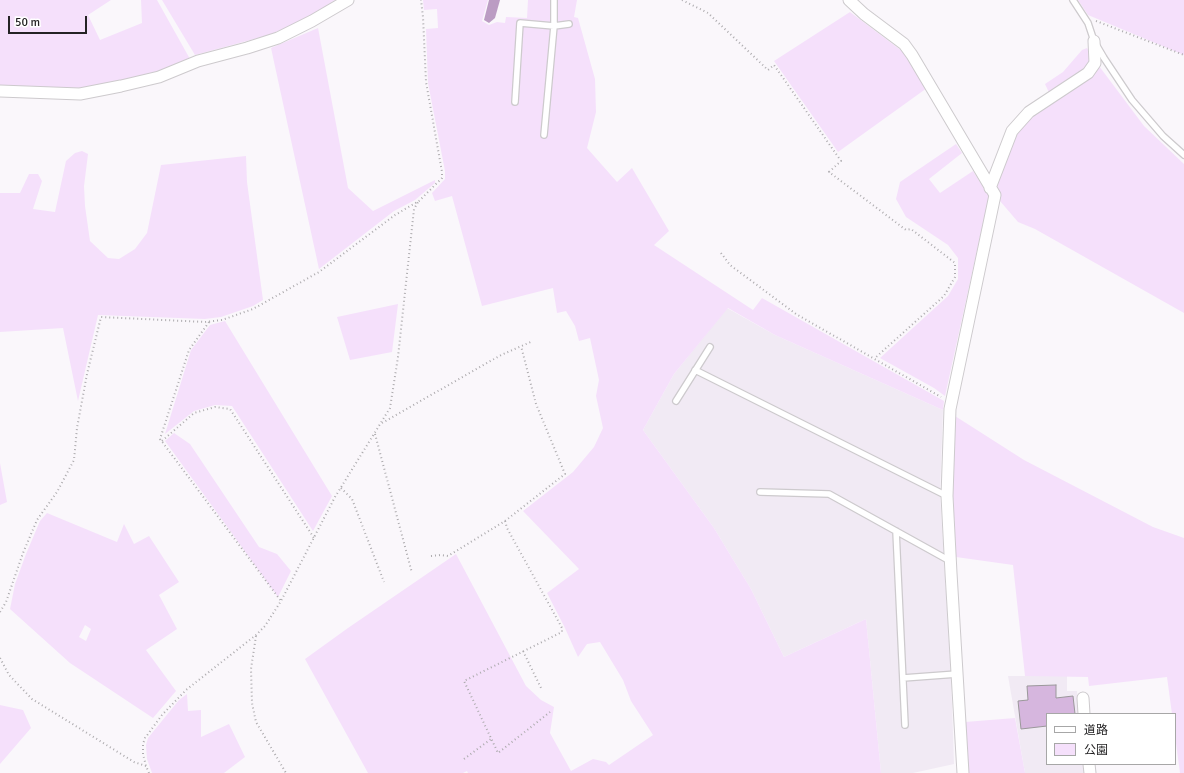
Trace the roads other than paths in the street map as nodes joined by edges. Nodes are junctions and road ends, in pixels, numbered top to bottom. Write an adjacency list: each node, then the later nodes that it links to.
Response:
1 (348, 0): 8 (street)
2 (554, 0): 6 (lane)
3 (849, 0): 12 (street)
4 (1073, 0): 7 (lane)
5 (569, 24): 6 (lane)
6 (554, 26): 9 (lane); 10 (lane)
7 (1094, 41): 11 (lane); 12 (street)
8 (0, 91)
9 (515, 102)
10 (544, 135)
11 (1184, 155)
12 (990, 188): 17 (street)
13 (710, 347): 14 (lane)
14 (695, 370): 15 (lane); 17 (lane)
15 (676, 401)
16 (760, 492): 18 (lane)
17 (947, 496): 19 (street)
18 (896, 531): 19 (lane); 21 (lane)
19 (950, 561): 20 (street)
20 (957, 674): 21 (lane); 25 (street)
21 (903, 678): 24 (lane)
22 (1083, 698): 23 (street)
23 (1084, 713)
24 (905, 725)
25 (963, 773)

